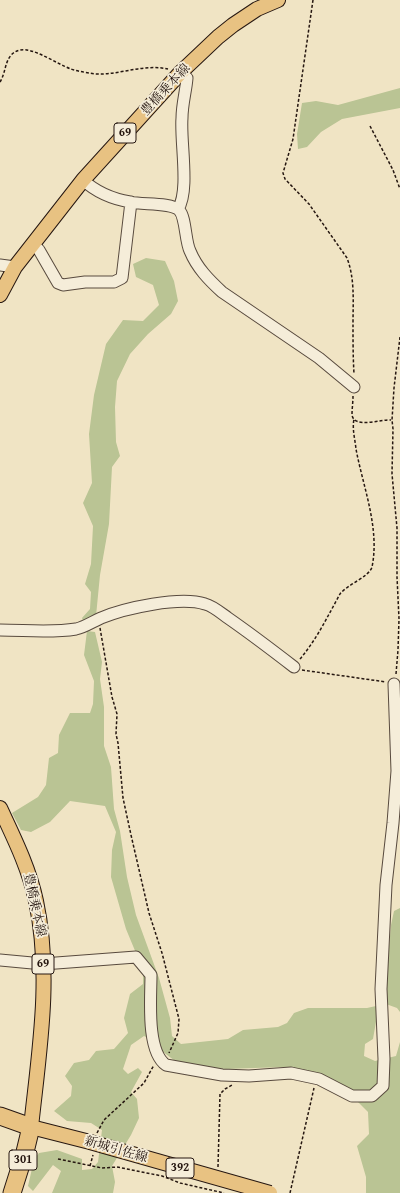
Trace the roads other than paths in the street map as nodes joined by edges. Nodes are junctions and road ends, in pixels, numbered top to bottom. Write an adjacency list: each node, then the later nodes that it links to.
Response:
1 (278, 0): 2 (main road, 豊橋乗本線 / 69)
2 (182, 72): 3 (main road, 豊橋乗本線 / 69); 5 (street)
3 (83, 180): 4 (street); 6 (main road, 豊橋乗本線 / 69)
4 (131, 202): 5 (street); 6 (street)
5 (178, 209): 10 (street)
6 (33, 244): 8 (main road, 豊橋乗本線 / 69)
7 (0, 265): 8 (street)
8 (15, 267): 9 (main road, 豊橋乗本線 / 69)
9 (0, 295)
10 (354, 387)
11 (0, 630): 12 (street)
12 (294, 667)
13 (394, 684): 16 (street)
14 (0, 808): 16 (main road, 豊橋乗本線 / 69)
15 (0, 960): 16 (street)
16 (43, 964): 18 (main road, 豊橋乗本線 / 69)
17 (0, 1116): 18 (highway)
18 (31, 1127): 19 (highway, 301); 20 (main road, 新城引佐線 / 392, bridge)
19 (12, 1193)
20 (270, 1193)

